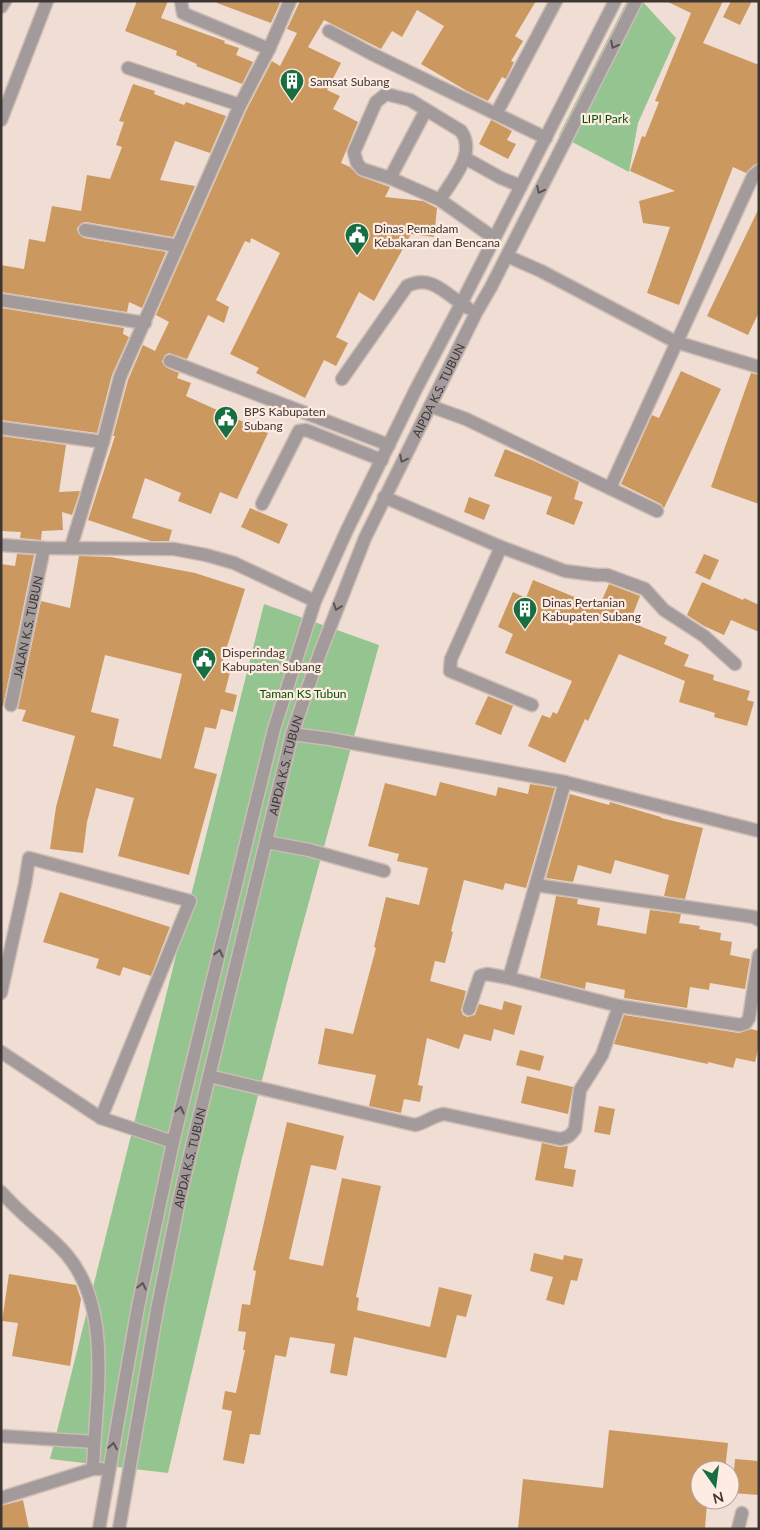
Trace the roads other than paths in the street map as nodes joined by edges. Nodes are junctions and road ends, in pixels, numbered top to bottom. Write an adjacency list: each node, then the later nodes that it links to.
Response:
1 (5, 1): 8 (street)
2 (47, 1): 15 (street)
3 (181, 1): 10 (street)
4 (290, 1): 10 (street)
5 (556, 1): 14 (street)
6 (615, 1): 16 (street, AIPDA K.S. TUBUN)
7 (636, 1): 25 (street, AIPDA K.S. TUBUN, one-way to 25)
8 (1, 7)
9 (330, 31): 14 (street)
10 (269, 49): 12 (street)
11 (128, 68): 12 (street)
12 (240, 106): 24 (street)
13 (426, 110): 17 (street); 19 (street); 19 (street)
14 (496, 114): 16 (street)
15 (1, 120)
16 (546, 138): 20 (street, AIPDA K.S. TUBUN)
17 (465, 158): 20 (street); 21 (street)
18 (759, 171): 30 (street)
19 (390, 178): 21 (street)
20 (521, 186): 23 (street, AIPDA K.S. TUBUN)
21 (440, 200): 23 (street)
22 (85, 230): 24 (street)
23 (494, 238): 27 (street, AIPDA K.S. TUBUN)
24 (178, 246): 29 (street)
25 (507, 256): 28 (street, AIPDA K.S. TUBUN); 30 (street)
26 (1, 300): 29 (street)
27 (461, 304): 28 (street); 33 (street); 37 (street, AIPDA K.S. TUBUN)
28 (476, 313): 34 (street, AIPDA K.S. TUBUN)
29 (145, 323): 36 (street)
30 (676, 342): 32 (street); 39 (street)
31 (170, 361): 37 (street)
32 (759, 367)
33 (342, 379)
34 (430, 406): 39 (street); 40 (street, AIPDA K.S. TUBUN, one-way to 40)
35 (1, 428): 36 (street)
36 (103, 442): 44 (street)
37 (389, 445): 38 (street, AIPDA K.S. TUBUN)
38 (382, 460): 41 (street); 47 (street, AIPDA K.S. TUBUN)
39 (610, 488): 42 (street)
40 (384, 497): 45 (street); 51 (street, AIPDA K.S. TUBUN, one-way to 51)
41 (262, 504)
42 (657, 511)
43 (1, 545): 46 (street)
44 (71, 547): 46 (street); 47 (street)
45 (501, 547): 48 (street); 50 (street)
46 (44, 548): 49 (street, JALAN K.S. TUBUN)
47 (315, 601): 66 (street, AIPDA K.S. TUBUN, one-way to 47)
48 (735, 664)
49 (11, 705)
50 (532, 705)
51 (292, 734): 52 (street); 54 (street, AIPDA K.S. TUBUN)
52 (565, 782): 53 (street); 56 (street)
53 (759, 831)
54 (266, 842): 55 (street); 64 (street, AIPDA K.S. TUBUN)
55 (384, 872)
56 (536, 885): 57 (street); 59 (street)
57 (759, 920)
58 (759, 955): 61 (street)
59 (509, 978): 61 (street); 62 (street)
60 (1, 993): 65 (street)
61 (619, 1006): 64 (street)
62 (469, 1009)
63 (1, 1052): 65 (street)
64 (210, 1076): 72 (street, AIPDA K.S. TUBUN)
65 (101, 1118): 66 (street)
66 (173, 1142): 71 (street, AIPDA K.S. TUBUN, one-way to 66)
67 (1, 1192): 69 (street)
68 (1, 1436): 69 (street)
69 (94, 1442): 70 (street)
70 (93, 1469): 71 (street); 73 (street)
71 (110, 1470): 72 (street); 75 (street, AIPDA K.S. TUBUN)
72 (128, 1471): 76 (street, AIPDA K.S. TUBUN)
73 (1, 1498)
74 (742, 1513): 77 (street)
75 (99, 1529)
76 (119, 1529)
77 (738, 1529)

